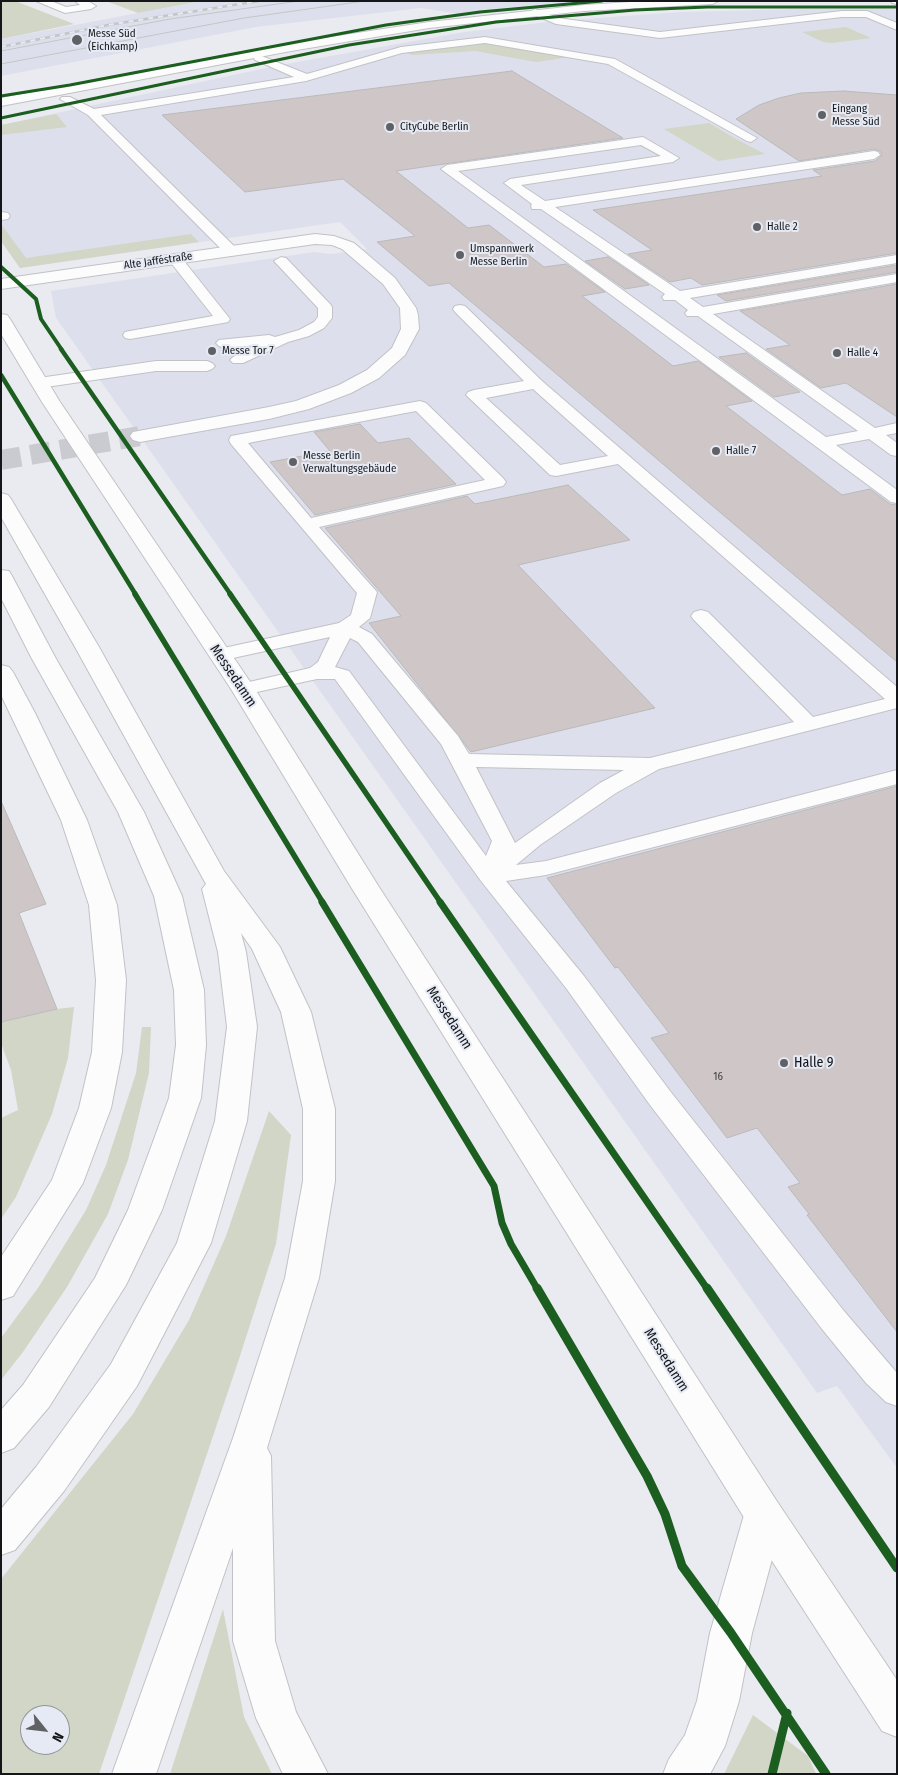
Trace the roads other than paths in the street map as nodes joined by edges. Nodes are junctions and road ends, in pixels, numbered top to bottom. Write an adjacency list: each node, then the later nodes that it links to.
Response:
1 (41, 1): 2 (lane)
2 (80, 1)
3 (713, 1): 4 (main road)
4 (535, 12): 5 (lane); 6 (main road)
5 (897, 27)
6 (320, 43): 7 (main road); 9 (main road)
7 (258, 58): 8 (lane); 10 (main road)
8 (306, 78): 13 (lane); 14 (lane)
9 (53, 93): 10 (main road); 11 (main road)
10 (66, 99): 12 (main road); 13 (lane)
11 (1, 102)
12 (1, 112)
13 (92, 113): 18 (lane)
14 (750, 138)
15 (874, 155): 16 (lane)
16 (543, 205): 17 (lane); 17 (lane); 24 (lane)
17 (506, 211): 25 (lane)
18 (230, 250): 19 (main road, Alte Jafféstraße); 42 (main road, Alte Jafféstraße)
19 (175, 259): 23 (main road, Alte Jafféstraße); 29 (lane)
20 (897, 259): 24 (lane)
21 (281, 261): 31 (lane)
22 (897, 278): 27 (lane)
23 (1, 284)
24 (677, 296): 25 (lane); 27 (lane)
25 (633, 303): 30 (lane)
26 (460, 309): 39 (lane)
27 (700, 312): 30 (lane); 41 (lane)
28 (1, 319): 38 (main road, Messedamm)
29 (223, 319): 32 (lane); 36 (lane)
30 (655, 319): 43 (lane)
31 (283, 339): 32 (lane); 35 (lane)
32 (262, 340): 33 (lane)
33 (224, 343)
34 (185, 352): 36 (lane)
35 (238, 360)
36 (156, 366): 37 (lane); 38 (lane)
37 (207, 366)
38 (39, 383): 53 (main road, Messedamm)
39 (536, 384): 45 (lane); 45 (lane)
40 (897, 428): 41 (lane)
41 (871, 433): 43 (lane); 44 (lane)
42 (140, 436)
43 (823, 443): 46 (lane)
44 (897, 453): 46 (lane)
45 (622, 458): 57 (lane)
46 (852, 465): 47 (lane)
47 (897, 498)
48 (1, 499): 63 (main road)
49 (306, 524): 49 (lane); 52 (lane)
50 (1, 576): 67 (main road)
51 (701, 616): 59 (lane)
52 (344, 628): 53 (lane); 55 (lane); 60 (lane)
53 (219, 655): 56 (main road, Messedamm)
54 (1, 672): 65 (main road)
55 (317, 673): 56 (lane); 64 (lane)
56 (243, 689): 69 (main road, Messedamm)
57 (897, 698)
58 (897, 702): 59 (lane)
59 (809, 725): 61 (lane)
60 (462, 760): 61 (lane); 64 (lane)
61 (651, 764): 64 (lane)
62 (897, 777): 64 (lane)
63 (212, 873): 68 (main road); 70 (main road)
64 (489, 876): 66 (lane)
65 (1, 1286)
66 (897, 1392)
67 (1, 1437)
68 (252, 1438): 72 (main road); 73 (main road)
69 (764, 1515): 71 (main road, Messedamm); 74 (main road)
70 (1, 1538)
71 (897, 1717)
72 (134, 1774)
73 (306, 1774)
74 (685, 1774)

